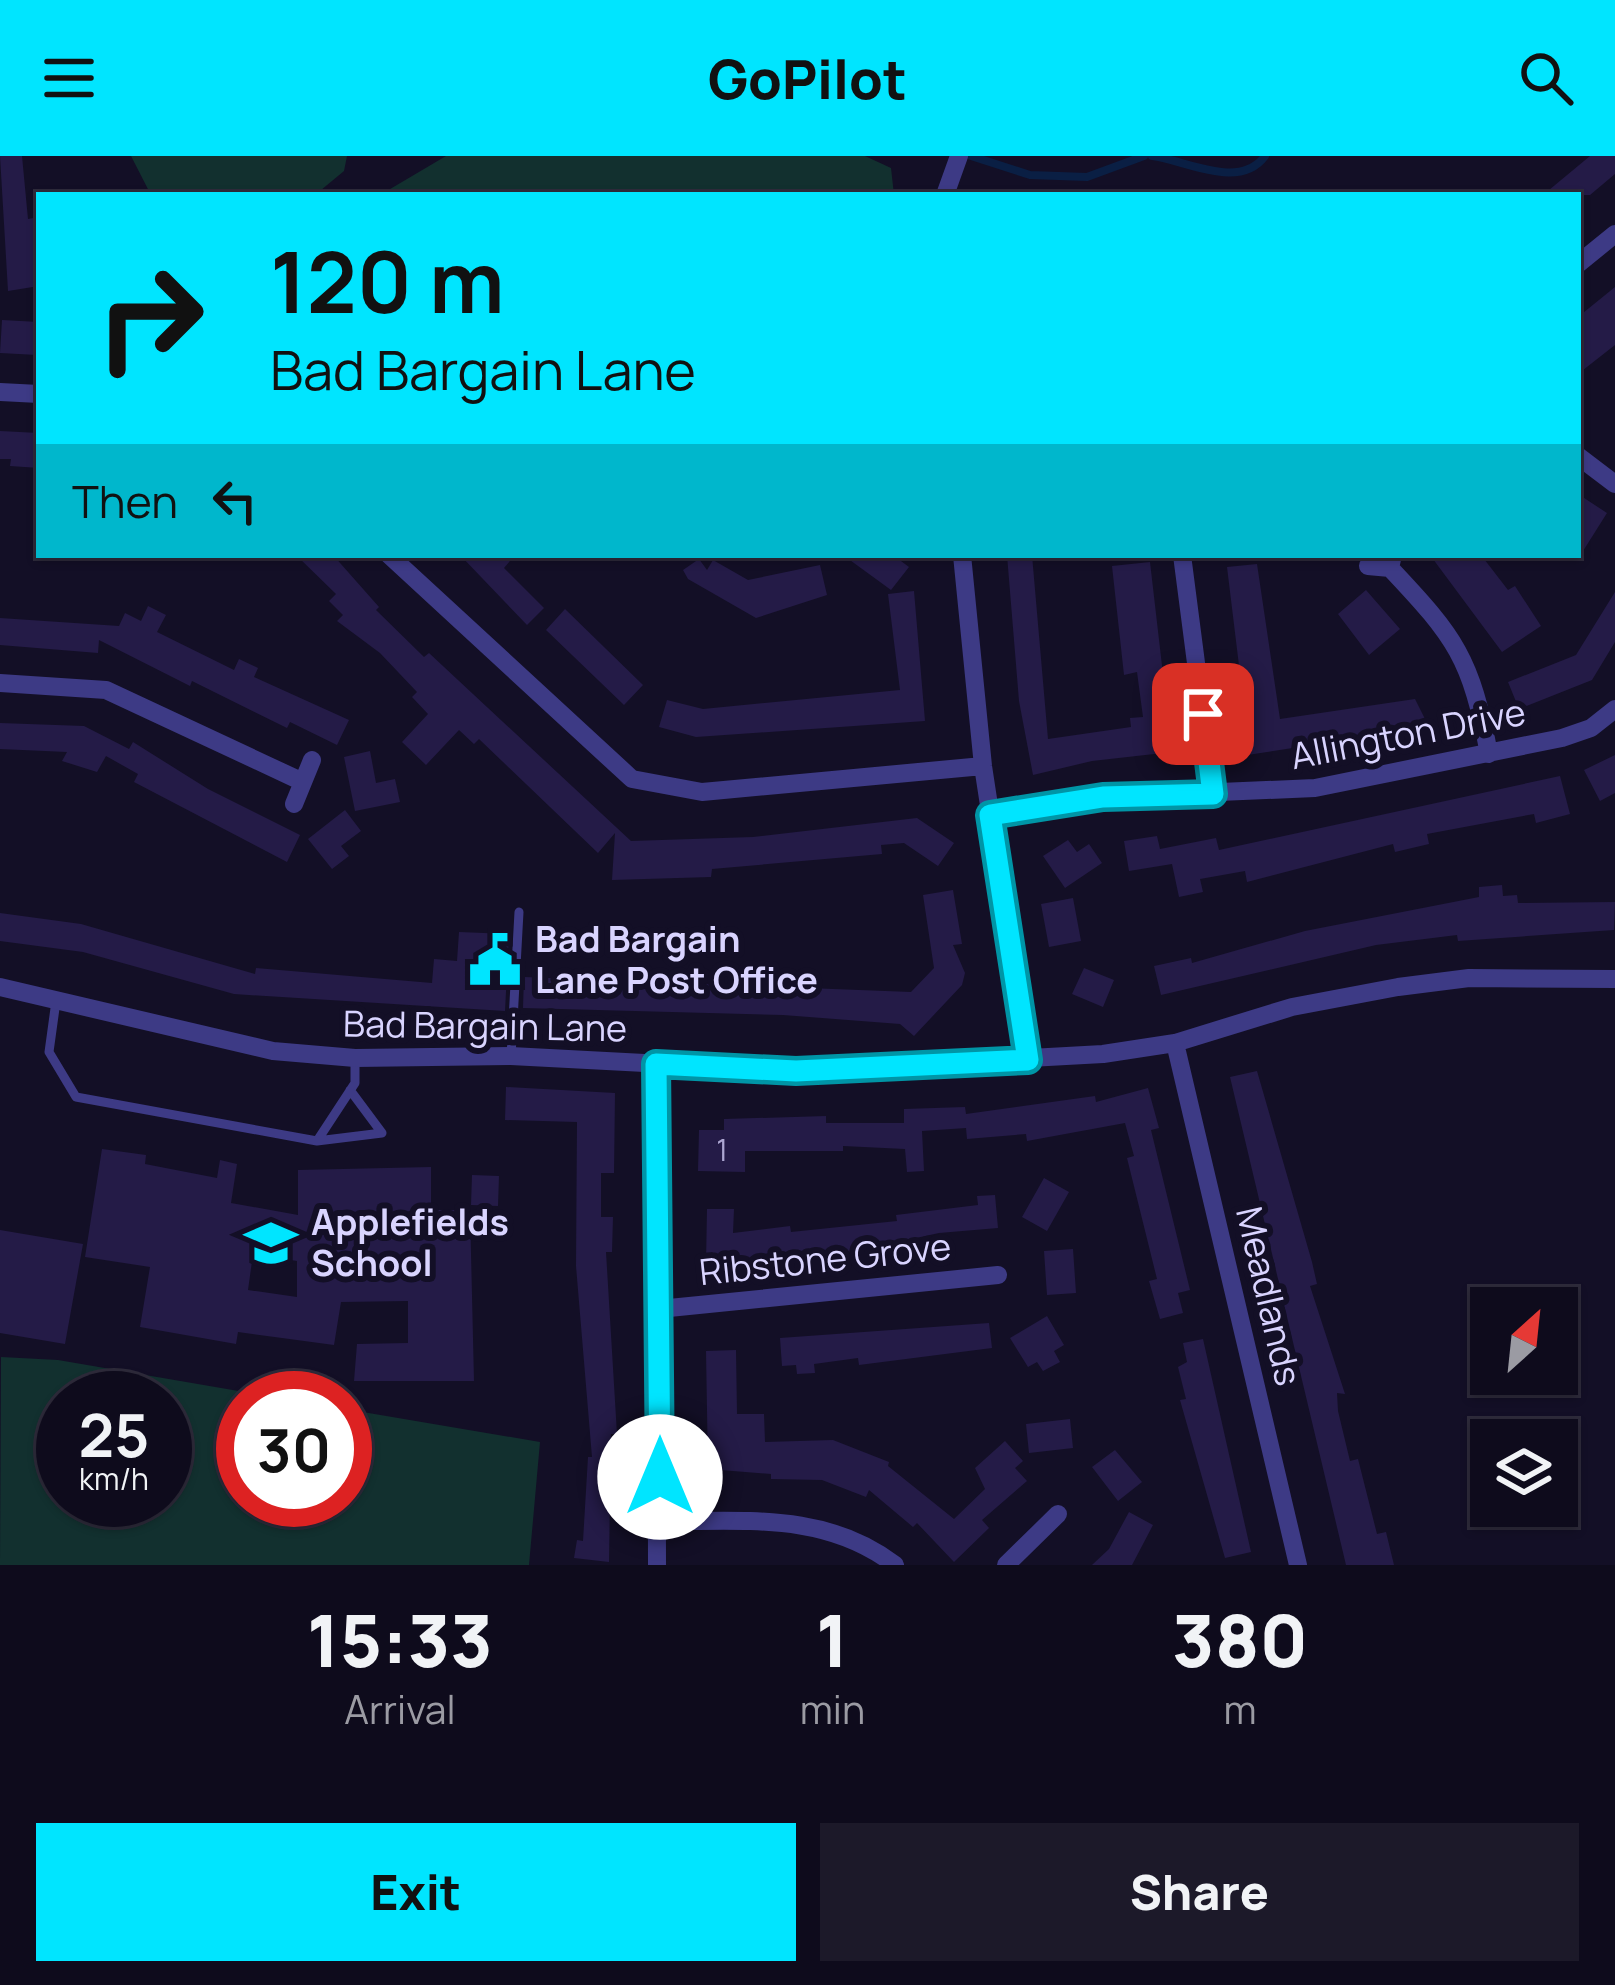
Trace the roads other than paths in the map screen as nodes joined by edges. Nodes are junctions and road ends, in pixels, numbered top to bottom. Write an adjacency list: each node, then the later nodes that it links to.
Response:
1 (959, 156): 2 (street)
2 (949, 186)
3 (1615, 234): 4 (street)
4 (1581, 262)
5 (0, 392): 6 (street)
6 (36, 394)
7 (1581, 458): 8 (street)
8 (1615, 484)
9 (392, 558): 18 (street)
10 (962, 558): 18 (street)
11 (1182, 558): 20 (street)
12 (1392, 561): 13 (street); 16 (street)
13 (1368, 566)
14 (0, 683): 19 (street)
15 (1615, 709): 16 (street, Allington Drive)
16 (1489, 754): 20 (street, Allington Drive)
17 (312, 760): 19 (street)
18 (983, 766): 22 (street)
19 (303, 782): 21 (street)
20 (1213, 794): 22 (street, Allington Drive)
21 (294, 804)
22 (990, 815): 30 (street)
23 (519, 912): 28 (lane)
24 (1615, 979): 27 (street, Bad Bargain Lane)
25 (0, 987): 26 (street, Bad Bargain Lane)
26 (56, 997): 29 (street, Bad Bargain Lane); 33 (lane)
27 (1175, 1043): 30 (street, Bad Bargain Lane); 41 (street, Meadlands)
28 (511, 1056): 29 (street, Bad Bargain Lane); 31 (street, Bad Bargain Lane)
29 (355, 1058): 32 (lane)
30 (1028, 1060): 31 (street, Bad Bargain Lane)
31 (656, 1064): 35 (street)
32 (350, 1090): 33 (lane); 33 (lane)
33 (317, 1141)
34 (998, 1274): 35 (street, Ribstone Grove)
35 (659, 1309): 37 (street)
36 (1058, 1514): 40 (street)
37 (659, 1521): 38 (street); 39 (street)
38 (657, 1565)
39 (895, 1565)
40 (1006, 1565)
41 (1298, 1565)

